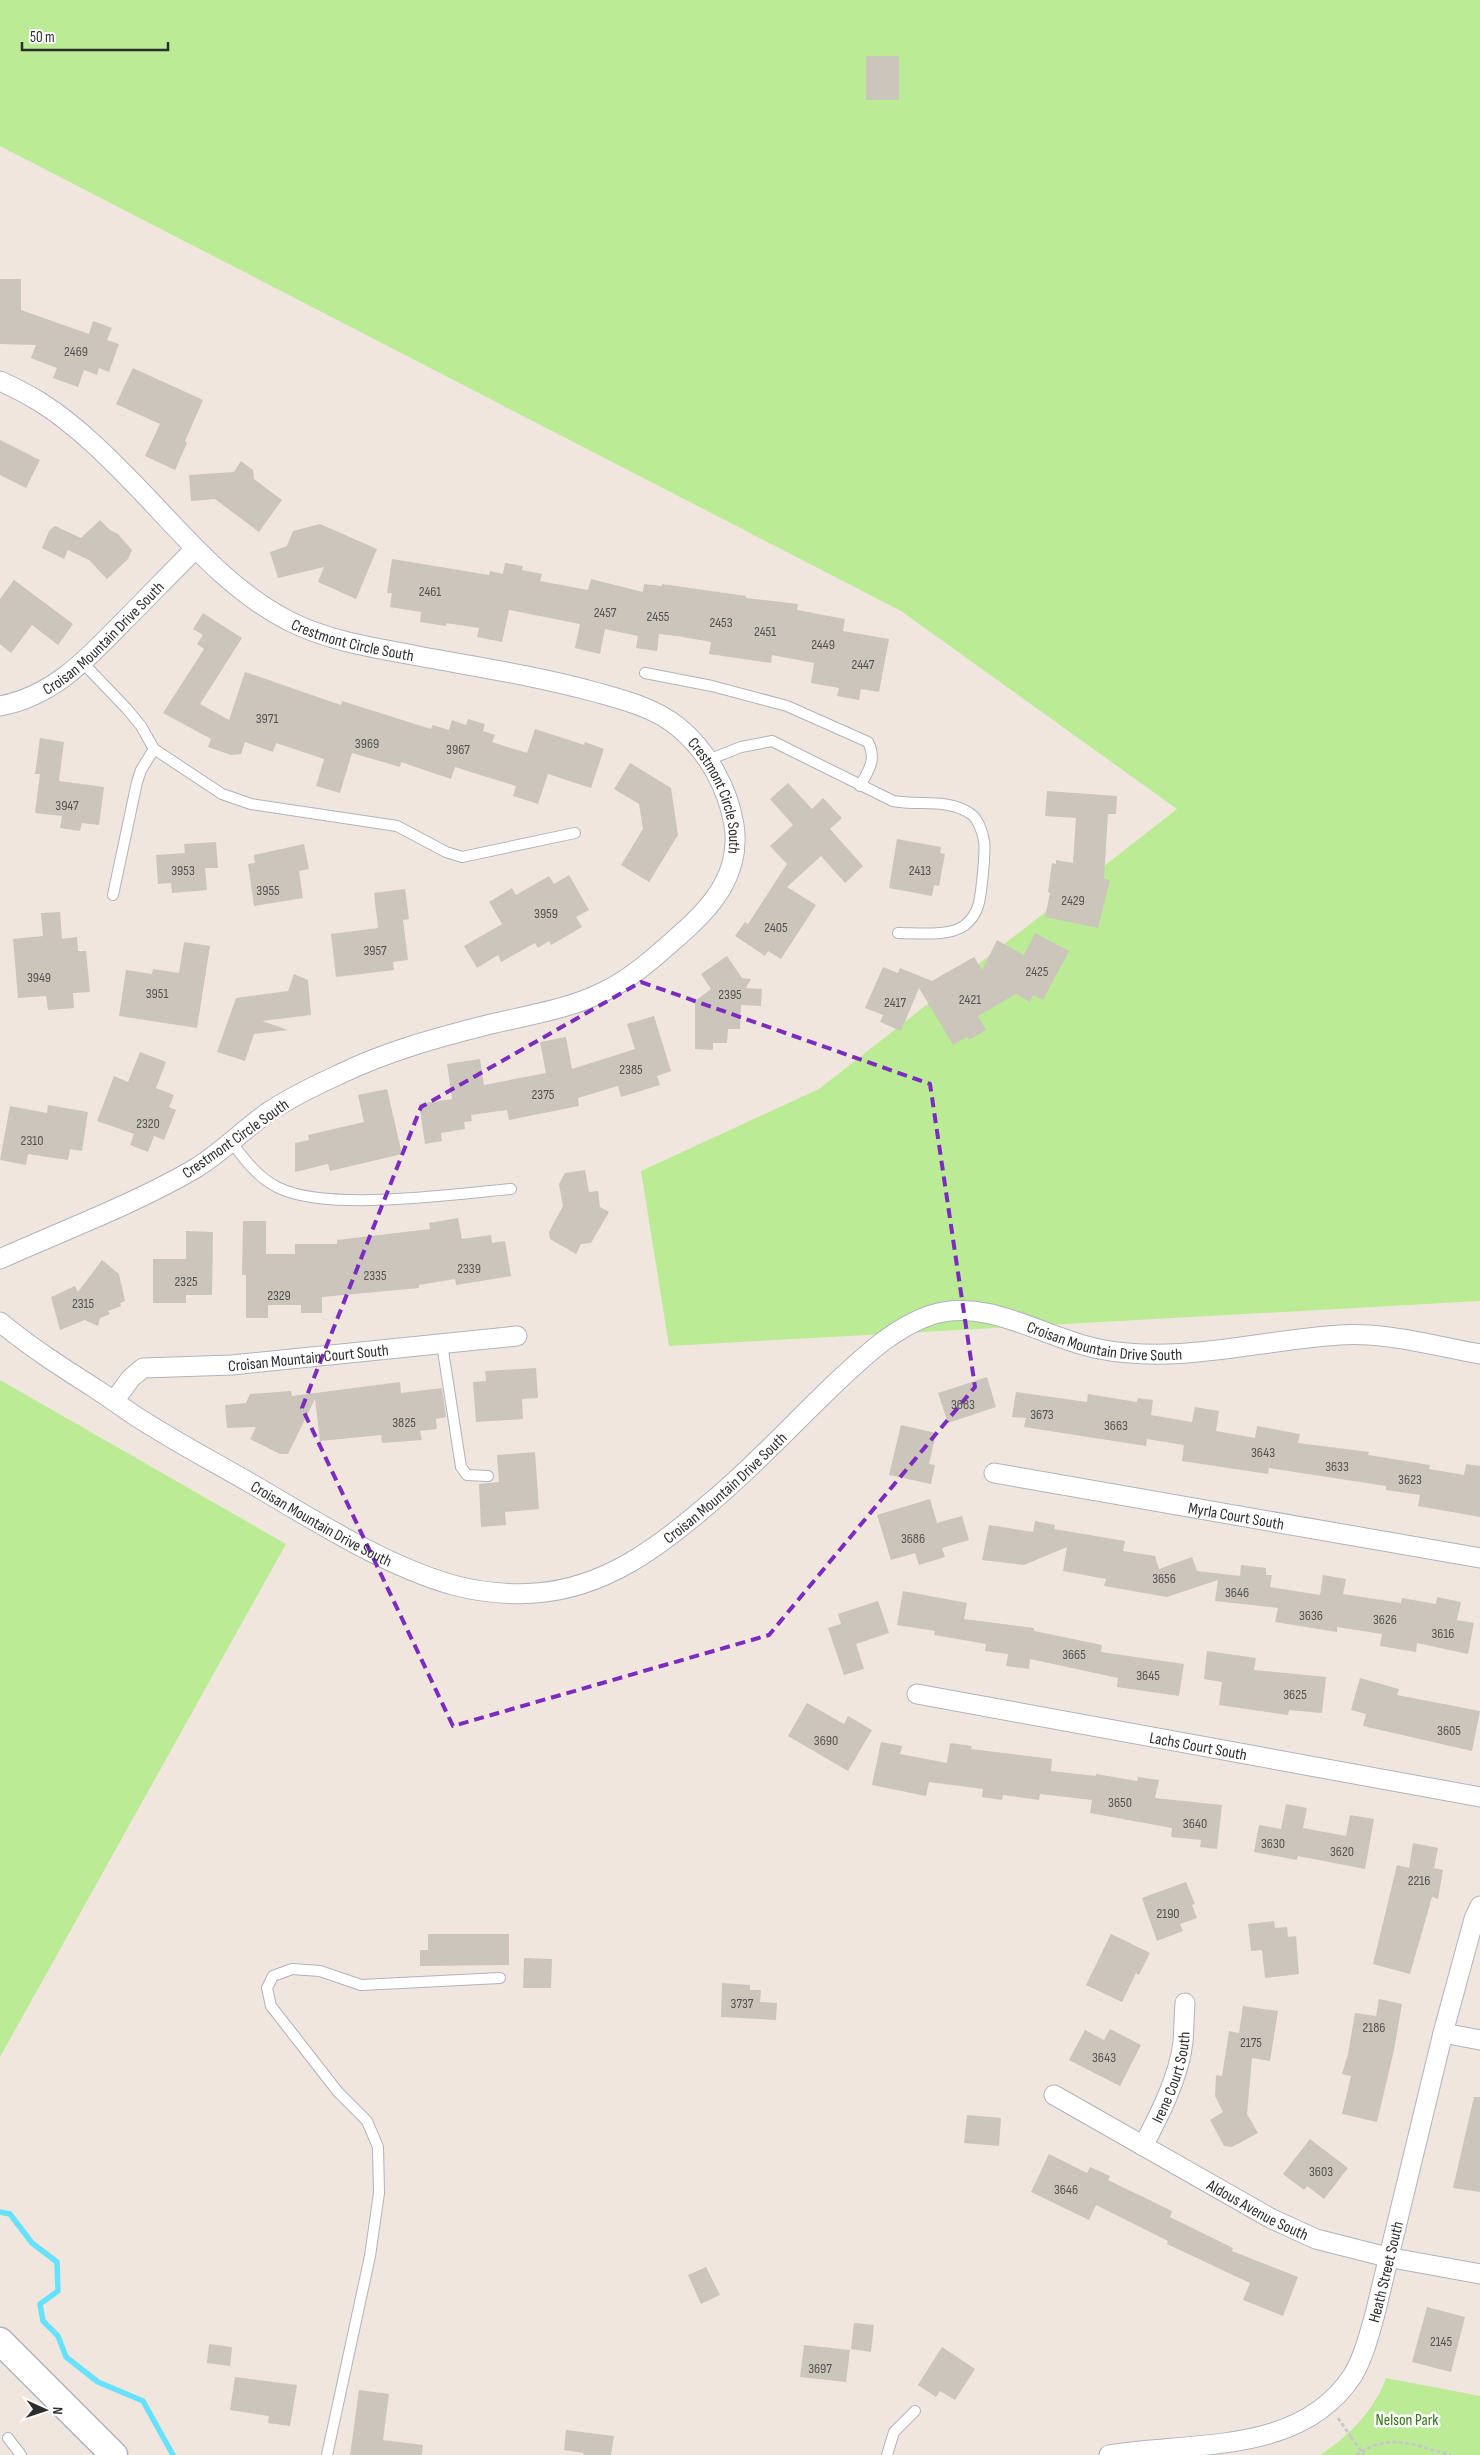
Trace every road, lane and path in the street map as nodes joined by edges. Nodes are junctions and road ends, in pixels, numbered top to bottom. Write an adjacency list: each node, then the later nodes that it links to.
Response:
1 (0, 381): 2 (street, Crestmont Circle South)
2 (196, 549): 3 (street, Croisan Mountain Drive South); 7 (street, Crestmont Circle South)
3 (83, 663): 5 (street, Croisan Mountain Drive South); 6 (lane)
4 (645, 673): 8 (lane)
5 (0, 706)
6 (154, 749): 9 (lane); 10 (lane)
7 (708, 760): 8 (lane); 12 (street, Crestmont Circle South)
8 (860, 786): 11 (lane)
9 (575, 833)
10 (113, 895)
11 (898, 933)
12 (232, 1143): 13 (lane); 14 (street, Crestmont Circle South)
13 (510, 1189)
14 (0, 1259)
15 (0, 1322): 19 (street, Croisan Mountain Drive South)
16 (517, 1336): 17 (street, Croisan Mountain Court South)
17 (442, 1344): 19 (street, Croisan Mountain Court South); 21 (lane)
18 (1480, 1354): 19 (street, Croisan Mountain Drive South)
19 (114, 1400)
20 (994, 1473): 22 (street, Myrla Court South)
21 (488, 1476)
22 (1480, 1558)
23 (917, 1694): 24 (street, Lachs Court South)
24 (1480, 1797)
25 (1480, 1906): 28 (street, Heath Street South)
26 (500, 1978): 40 (lane)
27 (1185, 2003): 31 (street, Irene Court South)
28 (1443, 2033): 29 (street); 32 (street, Heath Street South)
29 (1480, 2040)
30 (1054, 2095): 31 (street, Aldous Avenue South)
31 (1143, 2146): 32 (street, Aldous Avenue South)
32 (1388, 2257): 33 (street, Aldous Avenue South); 35 (street, Heath Street South)
33 (1480, 2274)
34 (0, 2341): 39 (main road)
35 (1329, 2405): 42 (street, Heath Street South); 44 (path, bridge)
36 (915, 2411): 41 (lane)
37 (8, 2438): 38 (lane)
38 (21, 2455)
39 (114, 2455)
40 (326, 2455)
41 (888, 2455)
42 (1109, 2455)
43 (1356, 2455): 45 (path)
44 (1364, 2455)
45 (1451, 2455)

